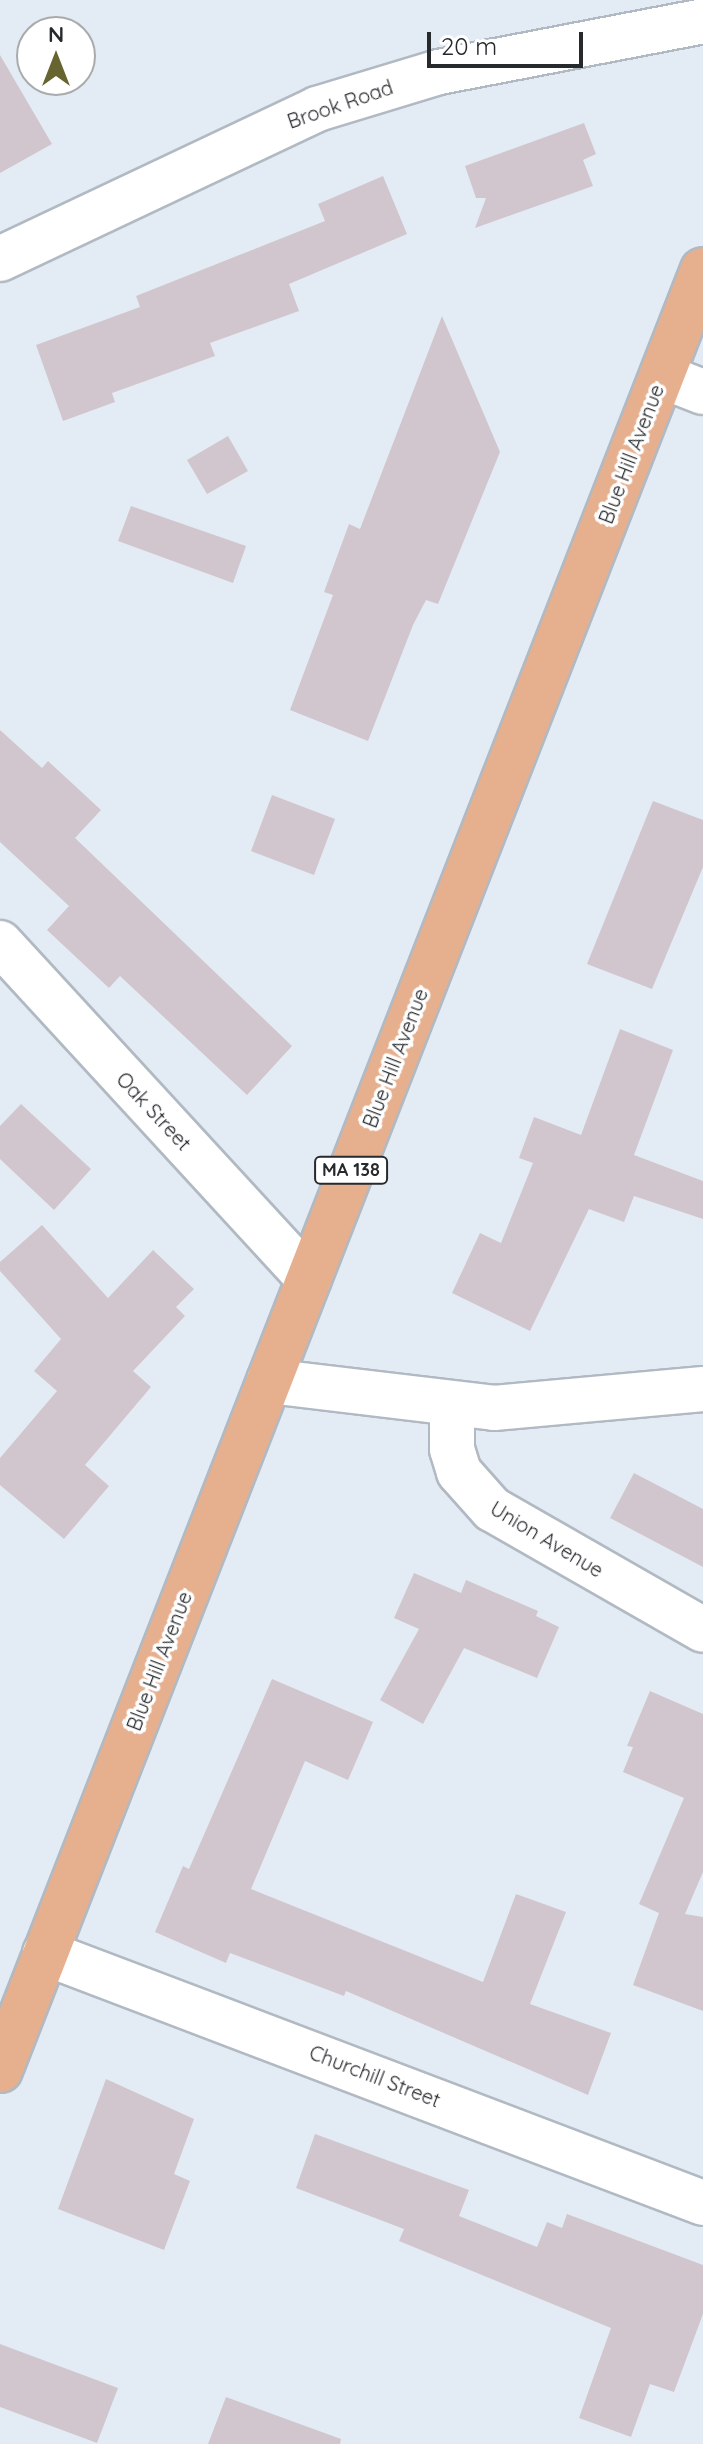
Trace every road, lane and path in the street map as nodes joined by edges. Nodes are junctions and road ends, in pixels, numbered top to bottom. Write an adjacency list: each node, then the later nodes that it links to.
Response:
1 (703, 21): 2 (street, Brook Road)
2 (0, 259)
3 (703, 270): 4 (highway, Blue Hill Avenue / MA 138)
4 (662, 376): 5 (street); 7 (highway, Blue Hill Avenue / MA 138)
5 (703, 392)
6 (0, 943): 7 (street, Oak Street)
7 (309, 1279): 8 (highway, Blue Hill Avenue / MA 138)
8 (269, 1381): 10 (street); 12 (highway, Blue Hill Avenue / MA 138)
9 (703, 1389): 10 (street)
10 (452, 1405): 11 (street, Union Avenue)
11 (703, 1630)
12 (45, 1953): 13 (highway, Blue Hill Avenue / MA 138); 14 (street, Churchill Street)
13 (1, 2064)
14 (703, 2203)

